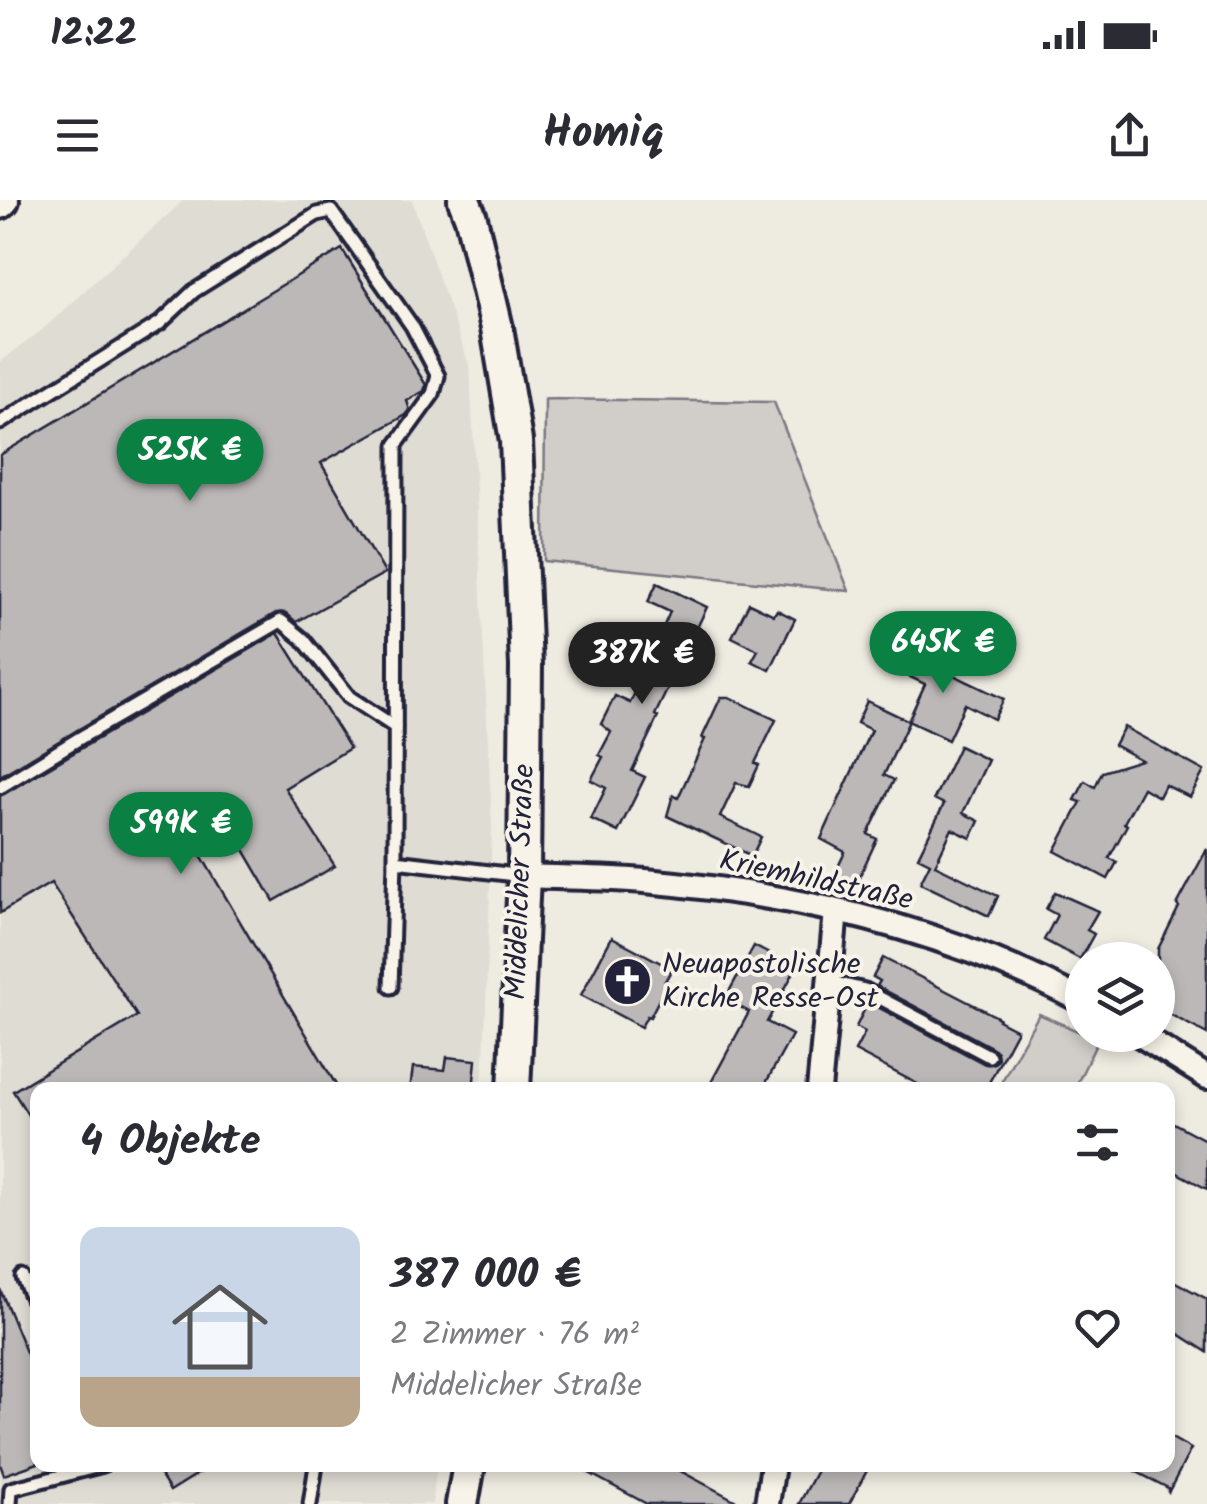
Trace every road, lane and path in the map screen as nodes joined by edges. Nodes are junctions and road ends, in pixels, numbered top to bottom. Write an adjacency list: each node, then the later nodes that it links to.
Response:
1 (464, 200): 6 (street, Middelicher Straße)
2 (0, 423): 3 (lane)
3 (395, 727): 4 (lane); 5 (lane)
4 (0, 787)
5 (395, 861): 6 (lane); 9 (lane)
6 (524, 876): 7 (street, Kriemhildstraße); 14 (street, Middelicher Straße)
7 (836, 911): 8 (street); 10 (street, Kriemhildstraße)
8 (831, 982): 12 (lane); 15 (street)
9 (391, 987)
10 (1065, 994)
11 (1167, 1052): 13 (street)
12 (989, 1056)
13 (1207, 1077)
14 (514, 1082)
15 (820, 1082)
16 (23, 1278): 17 (lane)
17 (30, 1294)
18 (77, 1472): 22 (lane)
19 (315, 1472): 23 (lane)
20 (468, 1472): 24 (street)
21 (773, 1472): 25 (street)
22 (10, 1504)
23 (310, 1504)
24 (462, 1504)
25 (766, 1504)

